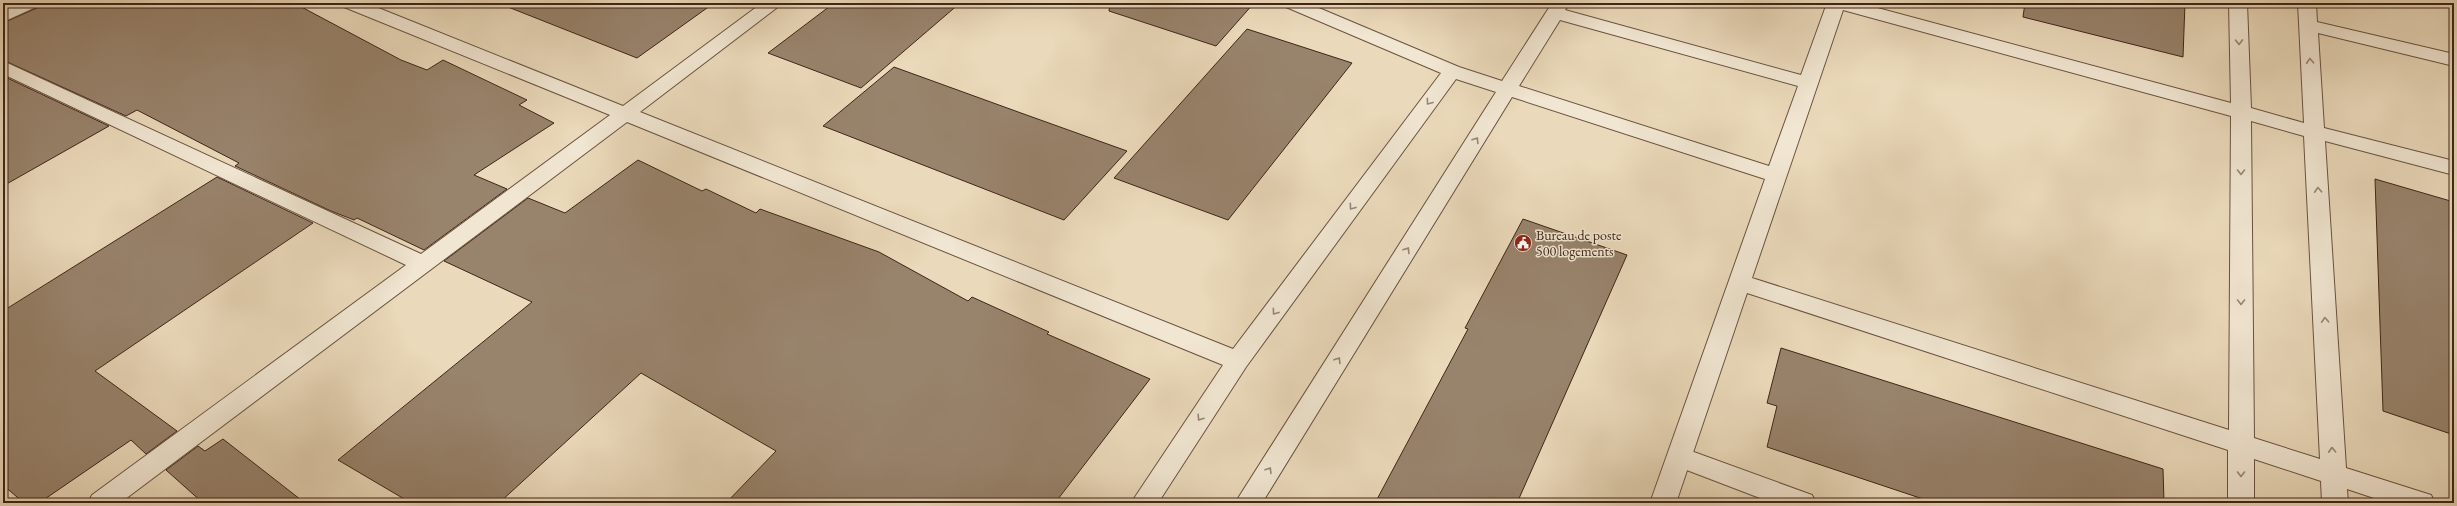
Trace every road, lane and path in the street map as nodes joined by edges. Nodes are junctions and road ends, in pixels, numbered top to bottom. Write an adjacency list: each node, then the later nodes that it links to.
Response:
1 (30, 3): 10 (street)
2 (350, 3): 18 (street)
3 (774, 3): 18 (street)
4 (1292, 3): 14 (street)
5 (1836, 3): 15 (street)
6 (1839, 3): 17 (street)
7 (2238, 3): 17 (street, one-way to 17)
8 (2307, 3): 11 (street)
9 (1558, 8): 15 (street); 16 (street)
10 (3, 17)
11 (2308, 25): 12 (street); 19 (street, one-way to 11)
12 (2454, 60)
13 (3, 67): 22 (street)
14 (1452, 71): 16 (street); 24 (street, one-way to 24)
15 (1808, 83): 21 (street)
16 (1507, 90): 21 (street); 30 (street, one-way to 16)
17 (2241, 112): 19 (street); 25 (street, one-way to 25)
18 (627, 113): 22 (street); 24 (street)
19 (2314, 132): 20 (street); 27 (street, one-way to 19)
20 (2454, 168)
21 (1777, 176): 23 (street)
22 (423, 264): 28 (street)
23 (1740, 282): 25 (street); 26 (street)
24 (1238, 361): 29 (street, one-way to 29)
25 (2241, 444): 27 (street); 33 (street, one-way to 33)
26 (1680, 456): 31 (street); 32 (street)
27 (2334, 474): 34 (street); 35 (street)
28 (101, 503)
29 (1144, 503)
30 (1248, 503)
31 (1663, 503)
32 (1803, 503)
33 (2241, 503)
34 (2335, 503)
35 (2422, 503)

